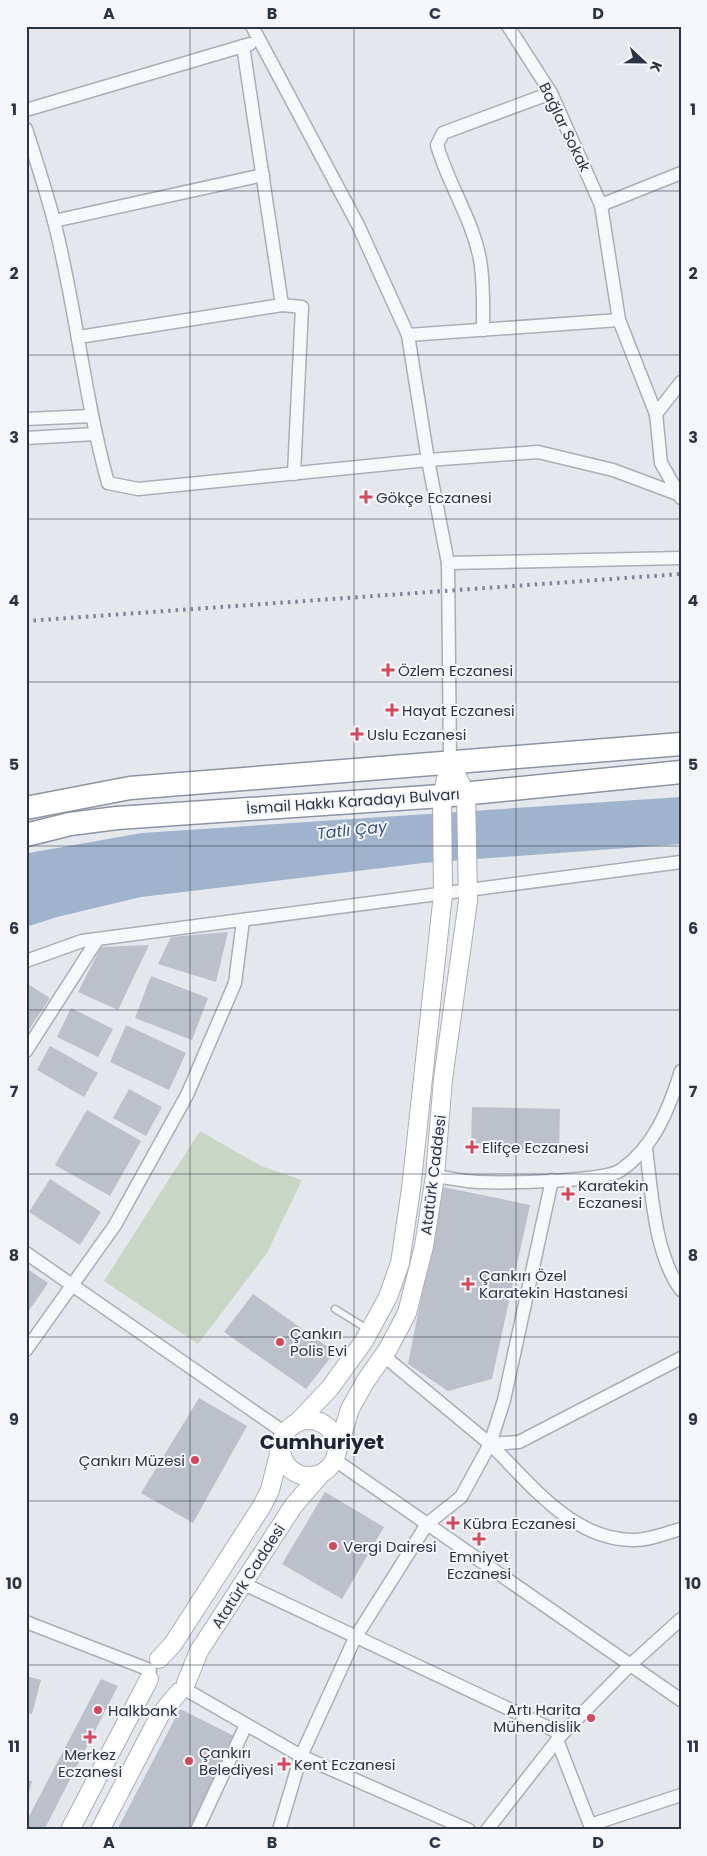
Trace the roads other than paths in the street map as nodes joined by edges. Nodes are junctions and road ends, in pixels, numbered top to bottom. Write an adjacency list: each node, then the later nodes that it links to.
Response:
1 (252, 26): 3 (street)
2 (508, 26): 5 (street, Bağlar Sokak)
3 (260, 41): 4 (street); 15 (street)
4 (243, 46): 6 (street); 9 (street)
5 (551, 93): 10 (street, Bağlar Sokak); 14 (street)
6 (26, 110)
7 (26, 129): 11 (street)
8 (681, 173): 10 (street)
9 (263, 175): 11 (street); 12 (street)
10 (601, 204): 13 (street, Bağlar Sokak)
11 (54, 220): 16 (street)
12 (282, 305): 16 (street); 24 (street)
13 (619, 320): 14 (street); 18 (street, Bağlar Sokak)
14 (484, 330): 15 (street)
15 (408, 335): 23 (street)
16 (78, 337): 19 (street)
17 (681, 382): 18 (street)
18 (656, 414): 25 (street, Bağlar Sokak)
19 (92, 416): 20 (street); 21 (street)
20 (26, 419)
21 (94, 434): 22 (street); 24 (street)
22 (26, 438)
23 (428, 460): 24 (street); 25 (street); 27 (street)
24 (294, 474)
25 (680, 497)
26 (681, 558): 27 (street)
27 (448, 563): 29 (street)
28 (681, 744): 29 (highway)
29 (450, 763): 31 (main road); 32 (main road, Atatürk Caddesi); 33 (highway)
30 (681, 772): 31 (highway, İsmail Hakkı Karadayı Bulvarı)
31 (466, 794): 32 (highway, İsmail Hakkı Karadayı Bulvarı); 36 (main road, Atatürk Caddesi)
32 (442, 796): 34 (highway, İsmail Hakkı Karadayı Bulvarı); 37 (main road, Atatürk Caddesi)
33 (26, 808)
34 (26, 835)
35 (681, 862): 36 (street)
36 (468, 885): 37 (street); 44 (main road, Atatürk Caddesi)
37 (442, 887): 38 (street); 50 (main road, Atatürk Caddesi)
38 (243, 920): 39 (street); 47 (street)
39 (97, 940): 40 (street); 41 (street)
40 (26, 961)
41 (26, 1051)
42 (681, 1071): 43 (street)
43 (646, 1149): 45 (street); 48 (street)
44 (435, 1176): 45 (street); 52 (main road, Atatürk Caddesi)
45 (552, 1180): 55 (street)
46 (26, 1253): 47 (street)
47 (70, 1285): 51 (street); 54 (street)
48 (681, 1290)
49 (335, 1309): 50 (lane)
50 (370, 1331): 54 (main road, Atatürk Caddesi)
51 (26, 1350)
52 (384, 1356): 55 (street); 56 (main road, Atatürk Caddesi)
53 (681, 1358): 55 (street)
54 (288, 1434): 56 (main road); 57 (main road); 65 (main road, Atatürk Caddesi)
55 (490, 1444): 58 (street); 59 (street)
56 (336, 1455): 57 (main road); 58 (street)
57 (320, 1475): 60 (main road, Atatürk Caddesi)
58 (427, 1524): 63 (street); 64 (street)
59 (681, 1529)
60 (244, 1584): 63 (street); 66 (main road, Atatürk Caddesi)
61 (681, 1619): 64 (street)
62 (26, 1622): 65 (street)
63 (355, 1638): 69 (street); 70 (street)
64 (630, 1665): 67 (street); 69 (street)
65 (152, 1669): 66 (main road); 66 (main road); 73 (main road, Atatürk Caddesi)
66 (183, 1688): 68 (street); 74 (main road, Atatürk Caddesi)
67 (681, 1700)
68 (246, 1725): 70 (street); 75 (street)
69 (560, 1737): 72 (street); 78 (street)
70 (301, 1756): 76 (street); 77 (street)
71 (681, 1795): 72 (street)
72 (591, 1827)
73 (70, 1830)
74 (100, 1830)
75 (197, 1830)
76 (278, 1830)
77 (469, 1830)
78 (487, 1830)

